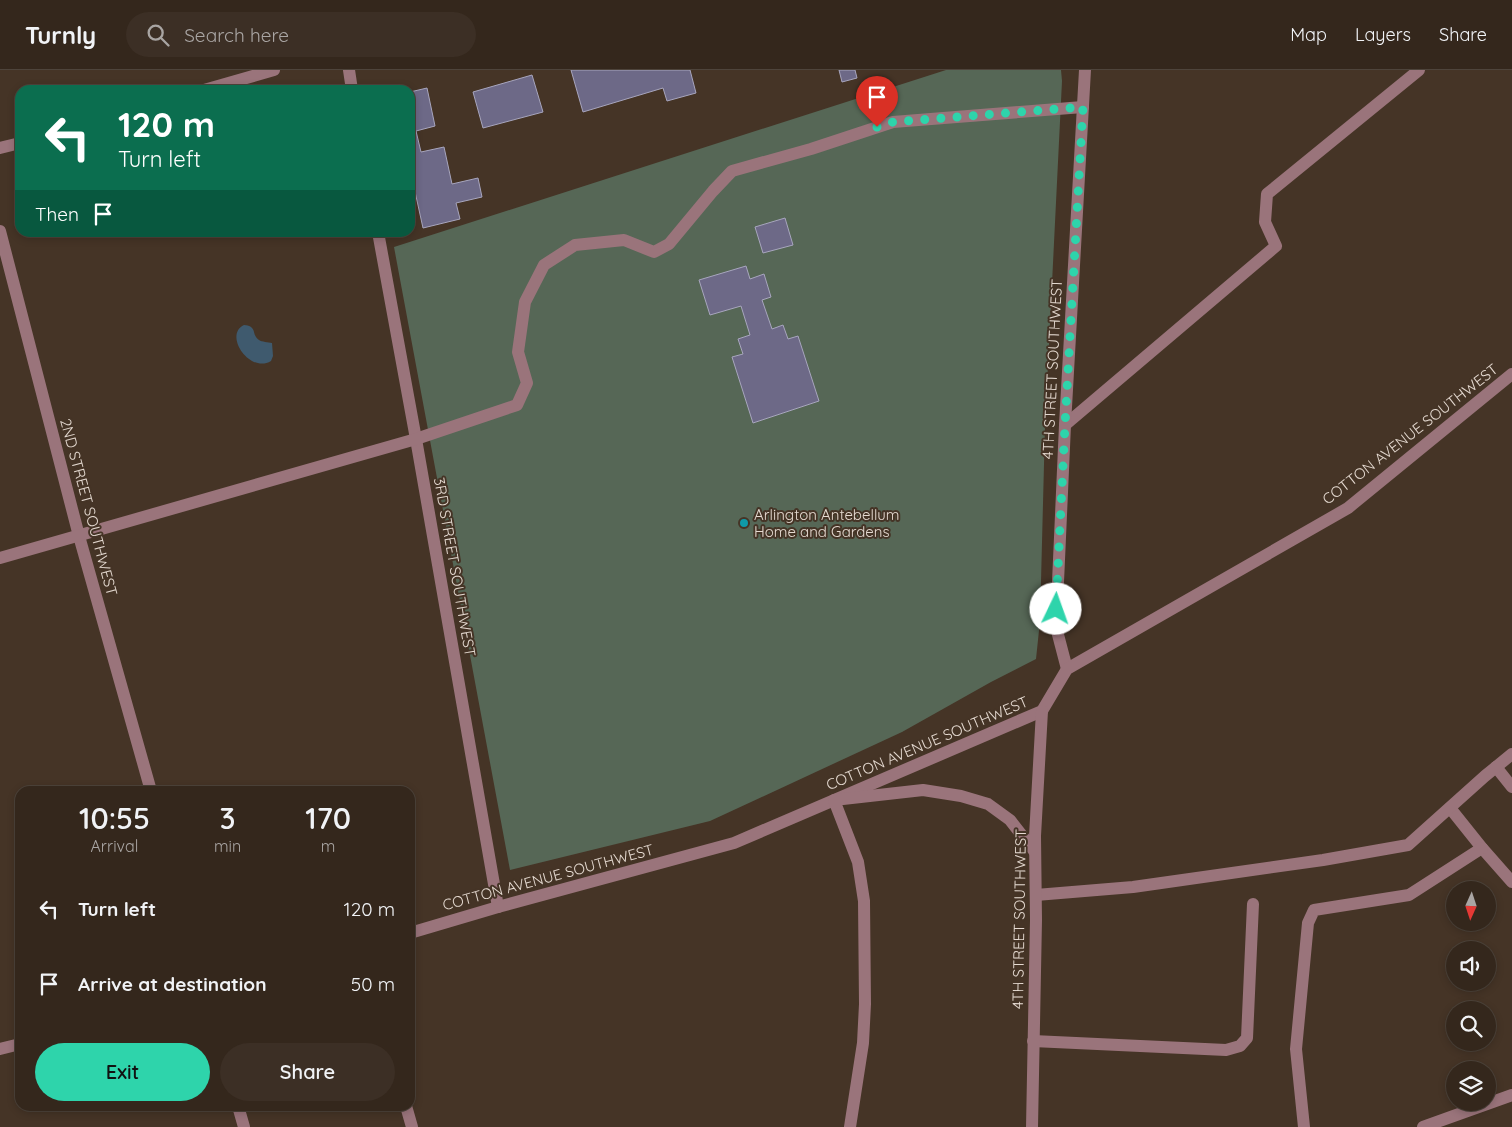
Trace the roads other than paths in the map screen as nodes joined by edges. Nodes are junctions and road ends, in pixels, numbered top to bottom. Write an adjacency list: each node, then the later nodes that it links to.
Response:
1 (274, 70): 5 (street)
2 (349, 70): 7 (street)
3 (1085, 70): 8 (street, 4TH STREET SOUTHWEST)
4 (1419, 70): 14 (street)
5 (250, 73): 6 (street)
6 (218, 85)
7 (351, 85)
8 (1083, 107): 14 (street, 4TH STREET SOUTHWEST); 15 (street)
9 (15, 144): 10 (street)
10 (0, 148)
11 (0, 231): 16 (street, 2ND STREET SOUTHWEST)
12 (379, 237): 15 (street, 3RD STREET SOUTHWEST)
13 (1512, 374): 18 (street, COTTON AVENUE SOUTHWEST)
14 (1065, 425): 18 (street, 4TH STREET SOUTHWEST)
15 (416, 439): 16 (street); 31 (street, 3RD STREET SOUTHWEST)
16 (78, 536): 17 (street); 22 (street, 2ND STREET SOUTHWEST)
17 (0, 558)
18 (1067, 669): 19 (street, COTTON AVENUE SOUTHWEST)
19 (1042, 711): 24 (street, COTTON AVENUE SOUTHWEST); 27 (street, 4TH STREET SOUTHWEST)
20 (1512, 754): 21 (street)
21 (1496, 767): 23 (street); 25 (street)
22 (149, 786)
23 (1512, 787)
24 (834, 800): 27 (street); 31 (street, COTTON AVENUE SOUTHWEST); 41 (street)
25 (1450, 808): 26 (street); 29 (street)
26 (1482, 848): 28 (street); 43 (street)
27 (1035, 852): 29 (street, 4TH STREET SOUTHWEST)
28 (1512, 882)
29 (1036, 895): 33 (street, 4TH STREET SOUTHWEST)
30 (1252, 904): 33 (street)
31 (498, 907): 32 (street, COTTON AVENUE SOUTHWEST)
32 (415, 932)
33 (1034, 1041): 42 (street, 4TH STREET SOUTHWEST)
34 (15, 1045): 35 (street)
35 (0, 1049)
36 (1512, 1095): 44 (street)
37 (239, 1111): 39 (street)
38 (407, 1111): 40 (street)
39 (244, 1127)
40 (412, 1127)
41 (850, 1127)
42 (1032, 1127)
43 (1304, 1127)
44 (1423, 1127)

